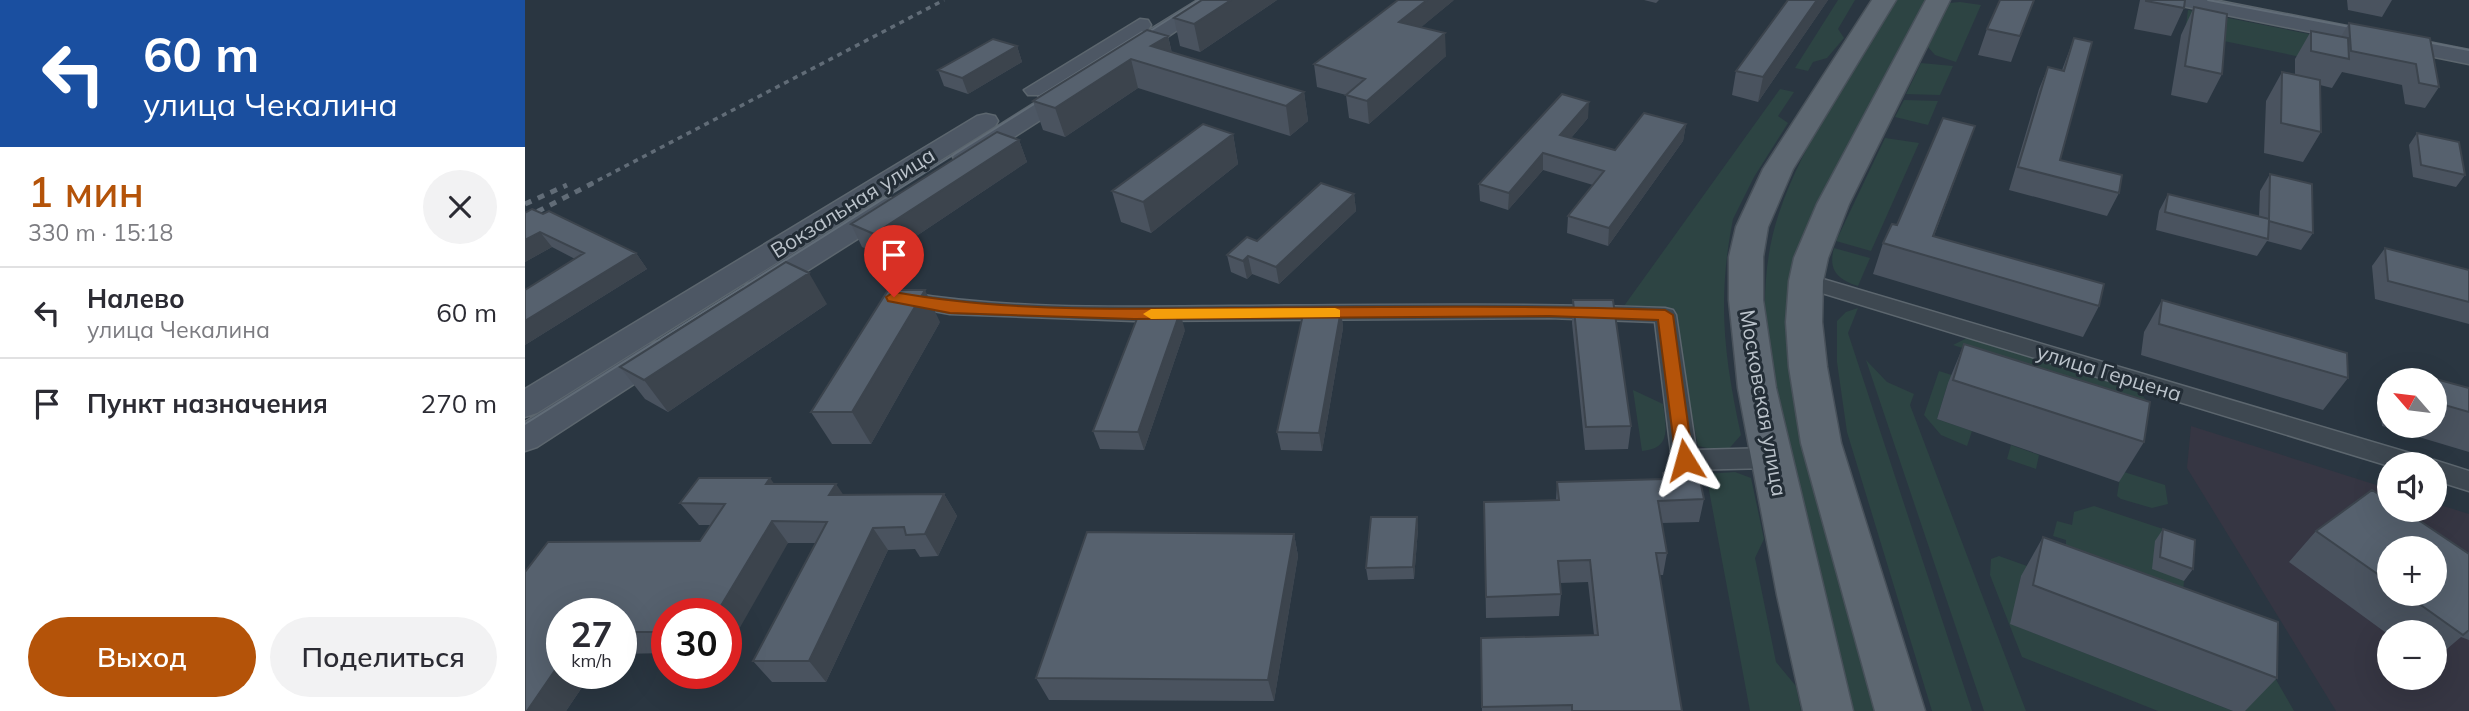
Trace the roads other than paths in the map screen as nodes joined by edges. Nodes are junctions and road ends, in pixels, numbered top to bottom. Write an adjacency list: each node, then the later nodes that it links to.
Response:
1 (1180, 0): 11 (main road, Вокзальная улица)
2 (1212, 0): 12 (main road, Вокзальная улица)
3 (1884, 0): 14 (main road, Московская улица)
4 (1938, 0): 9 (main road)
5 (2182, 0): 8 (main road)
6 (2235, 0): 7 (main road)
7 (2469, 45)
8 (2469, 57)
9 (1806, 281): 13 (street, улица Герцена); 18 (main road)
10 (894, 297): 14 (street)
11 (525, 405)
12 (525, 438)
13 (2377, 453)
14 (1770, 458): 17 (main road, Московская улица)
15 (2447, 474): 16 (street)
16 (2469, 481)
17 (1828, 711)
18 (1900, 711)

